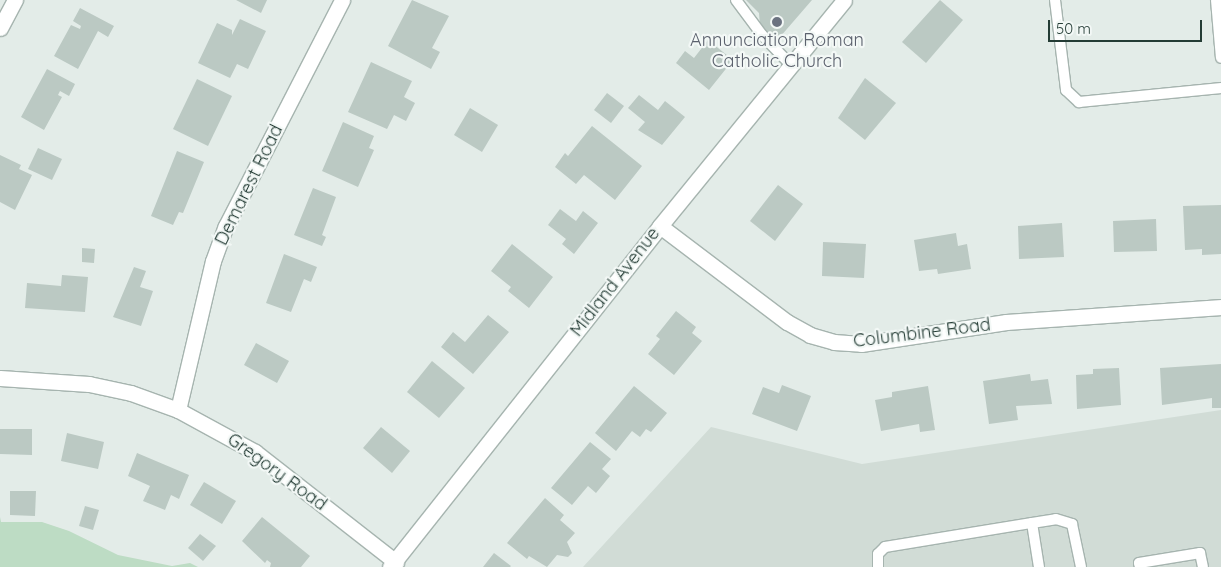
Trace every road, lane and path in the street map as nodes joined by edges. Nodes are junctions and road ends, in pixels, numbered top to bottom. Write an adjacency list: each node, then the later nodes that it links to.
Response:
1 (15, 0): 7 (street)
2 (342, 0): 14 (street, Demarest Road)
3 (736, 0): 9 (lane)
4 (844, 0): 9 (street, Midland Avenue)
5 (1055, 0): 10 (lane)
6 (1216, 0): 8 (lane)
7 (0, 28)
8 (1221, 58)
9 (791, 65): 11 (street, Midland Avenue)
10 (1221, 88)
11 (660, 226): 12 (street, Columbine Road); 16 (street, Midland Avenue)
12 (1221, 307)
13 (0, 378): 14 (street, Gregory Road)
14 (178, 410): 16 (street, Gregory Road)
15 (1032, 523): 17 (lane); 18 (lane); 19 (lane)
16 (393, 565)
17 (878, 567)
18 (1039, 567)
19 (1081, 567)
20 (1140, 567): 21 (lane)
21 (1203, 567)

